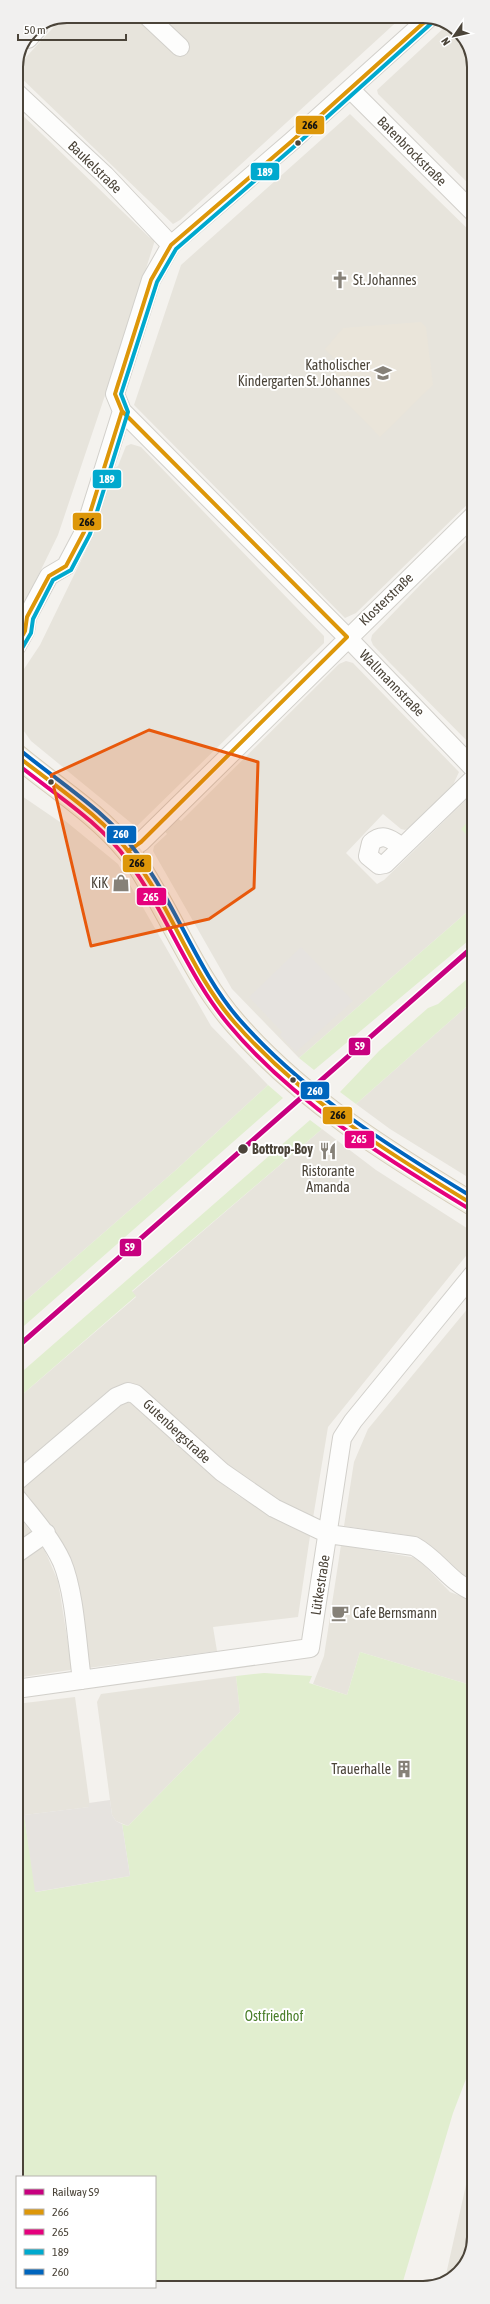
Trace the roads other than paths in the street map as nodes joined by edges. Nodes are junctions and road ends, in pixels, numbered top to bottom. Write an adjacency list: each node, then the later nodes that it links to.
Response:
1 (154, 23): 3 (street)
2 (423, 23): 4 (street)
3 (180, 47)
4 (350, 89): 6 (street, Batenbrockstraße); 7 (street)
5 (23, 99): 7 (street, Baukelstraße)
6 (467, 207)
7 (171, 245): 8 (street)
8 (122, 411): 10 (street); 11 (street, Wallmannstraße)
9 (467, 521): 11 (street, Klosterstraße)
10 (23, 635)
11 (347, 637): 13 (street, Wallmannstraße); 16 (street, Klosterstraße)
12 (23, 761): 16 (main road)
13 (467, 762)
14 (467, 785): 15 (street)
15 (402, 848)
16 (128, 851): 17 (main road)
17 (467, 1201)
18 (467, 1282): 22 (street, Lütkestraße)
19 (23, 1476): 22 (street, Gutenbergstraße)
20 (23, 1505): 21 (street)
21 (46, 1533): 23 (street); 25 (street)
22 (328, 1534): 24 (street, Gutenbergstraße); 25 (street, Lütkestraße)
23 (23, 1549)
24 (467, 1589)
25 (82, 1680): 26 (street, Lütkestraße)
26 (23, 1688)

